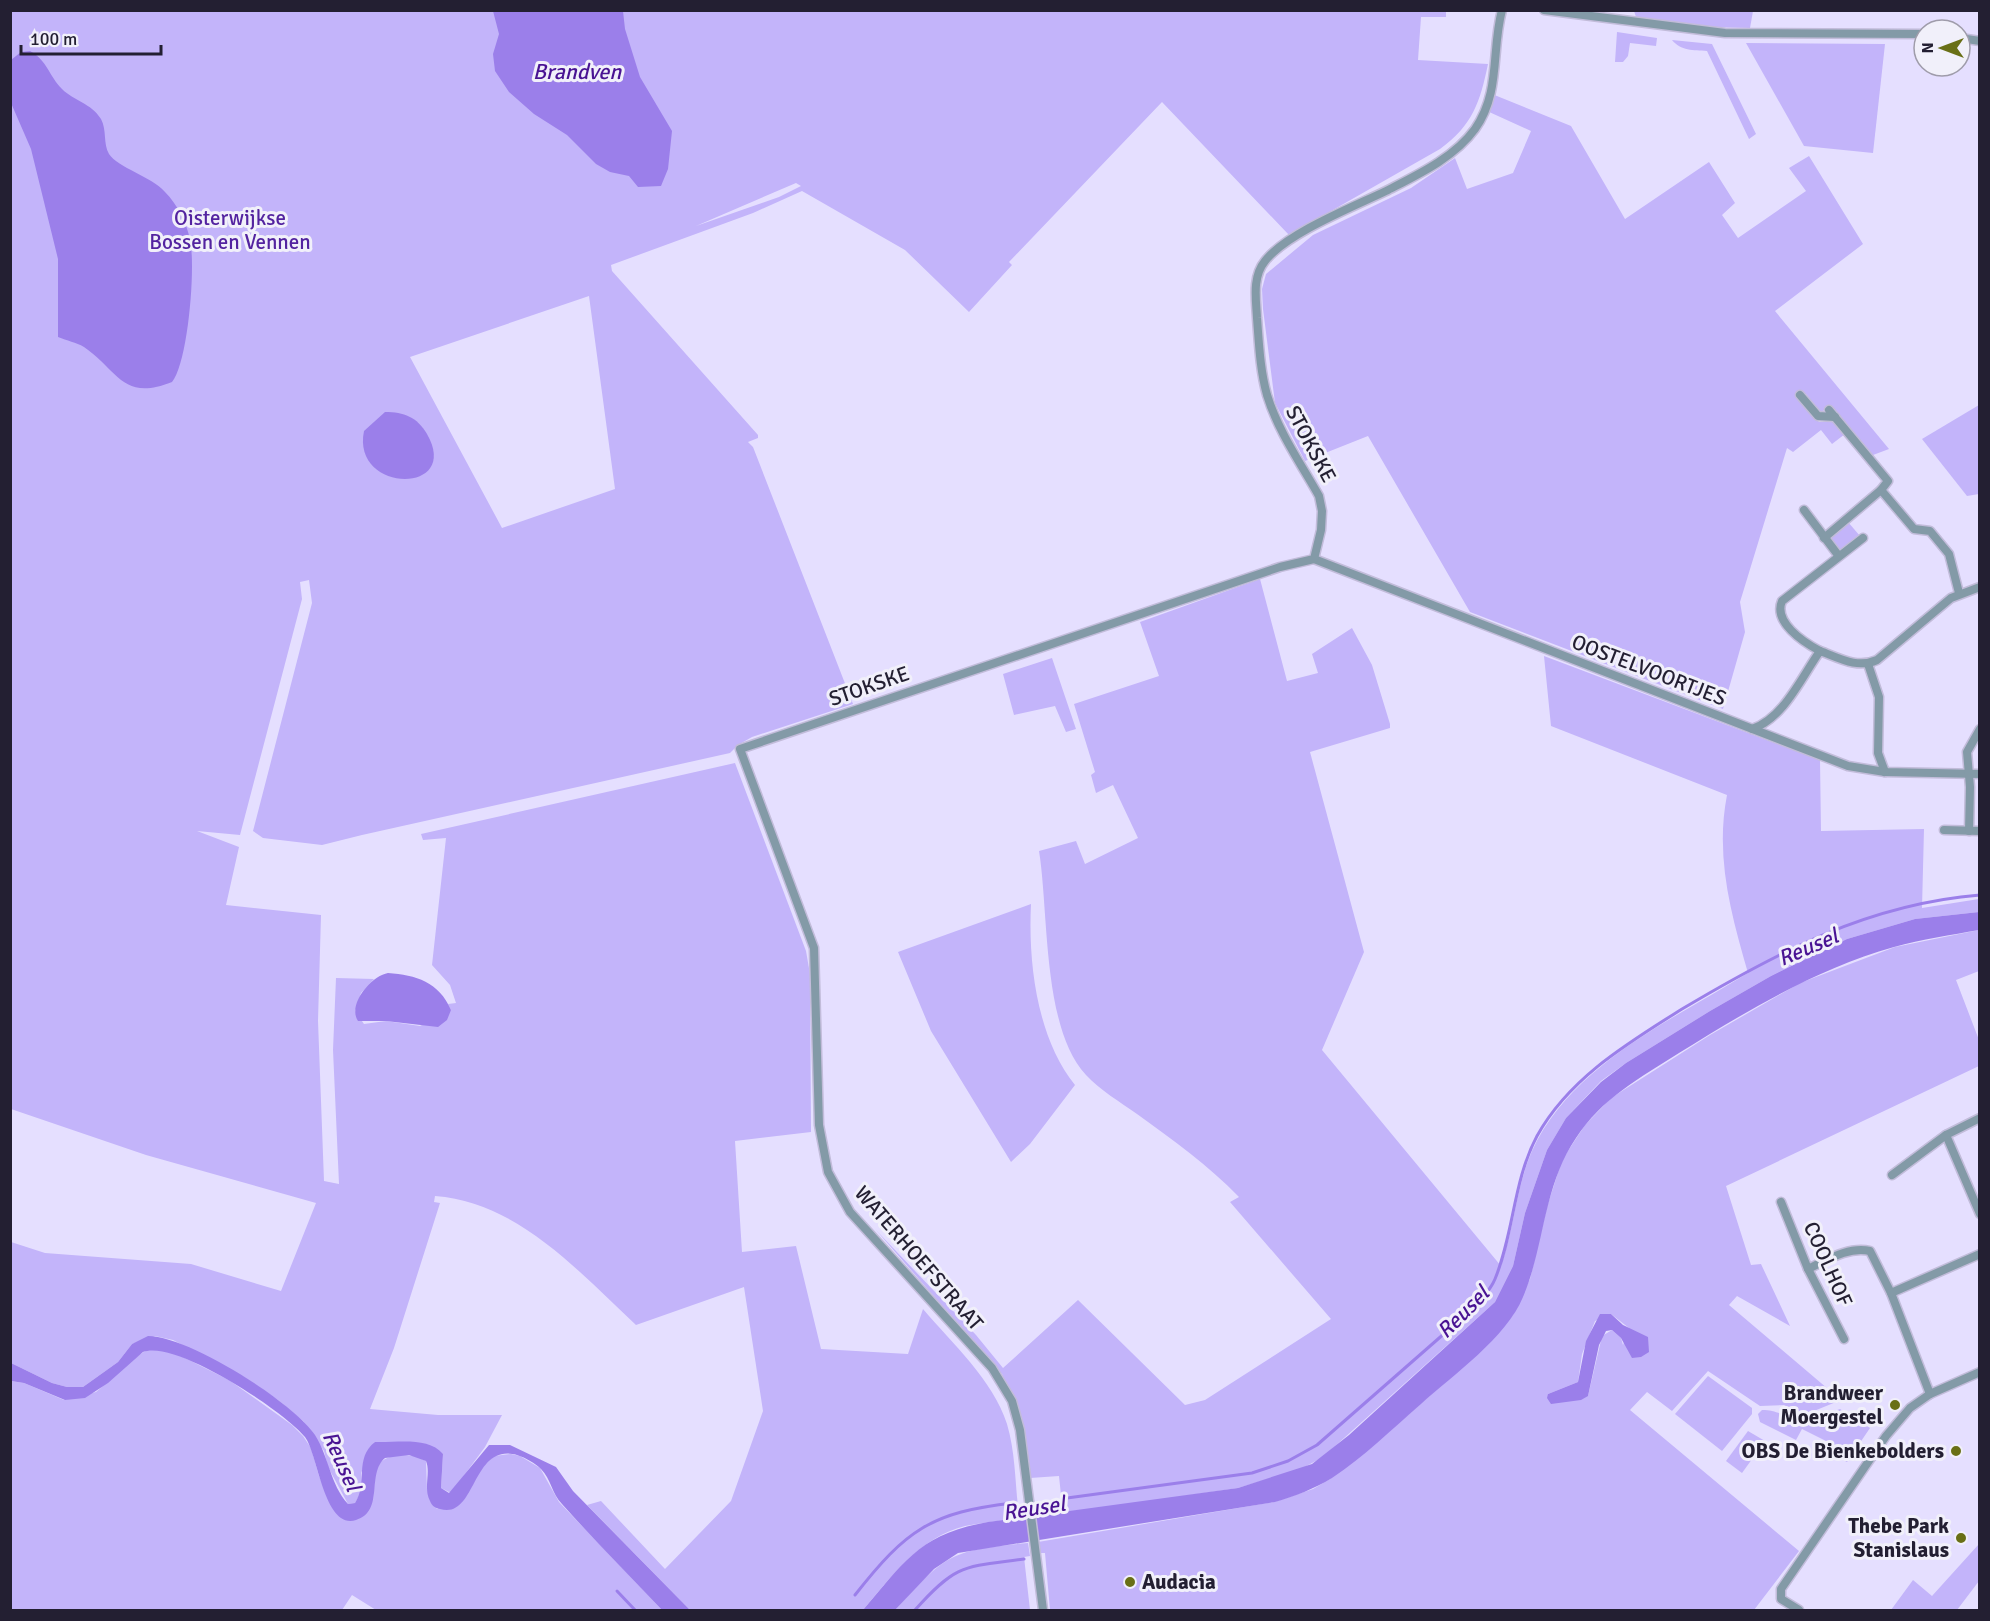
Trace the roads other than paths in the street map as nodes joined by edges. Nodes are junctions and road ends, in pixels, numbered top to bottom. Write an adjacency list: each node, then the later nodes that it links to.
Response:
1 (1502, 10): 10 (street, STOKSKE)
2 (1544, 10): 3 (street)
3 (1912, 34)
4 (1800, 395): 5 (street)
5 (1881, 490): 7 (street); 12 (street)
6 (1804, 510): 7 (street)
7 (1824, 538): 9 (street)
8 (1863, 538): 9 (street)
9 (1838, 555): 13 (street)
10 (1314, 559): 15 (street, OOSTELVOORTJES); 17 (street, STOKSKE)
11 (1980, 587): 12 (street)
12 (1959, 593): 14 (street)
13 (1820, 651): 14 (street); 15 (street)
14 (1868, 664): 18 (street)
15 (1752, 729): 18 (street, OOSTELVOORTJES)
16 (1980, 729): 19 (street)
17 (740, 749): 35 (street, WATERHOEFSTRAAT)
18 (1885, 771): 19 (street, OOSTELVOORTJES)
19 (1968, 773): 20 (street, OOSTELVOORTJES); 22 (street)
20 (1980, 774)
21 (1944, 830): 22 (street)
22 (1969, 831): 23 (street)
23 (1980, 831)
24 (1980, 1118): 25 (street)
25 (1946, 1135): 26 (street); 28 (street)
26 (1892, 1175)
27 (1781, 1202): 30 (street, COOLHOF)
28 (1980, 1214)
29 (1980, 1254): 31 (street)
30 (1808, 1269): 31 (street); 32 (street, COOLHOF)
31 (1891, 1293): 34 (street)
32 (1844, 1339)
33 (1980, 1372): 34 (street)
34 (1930, 1394): 36 (street)
35 (1043, 1611)
36 (1799, 1611)

